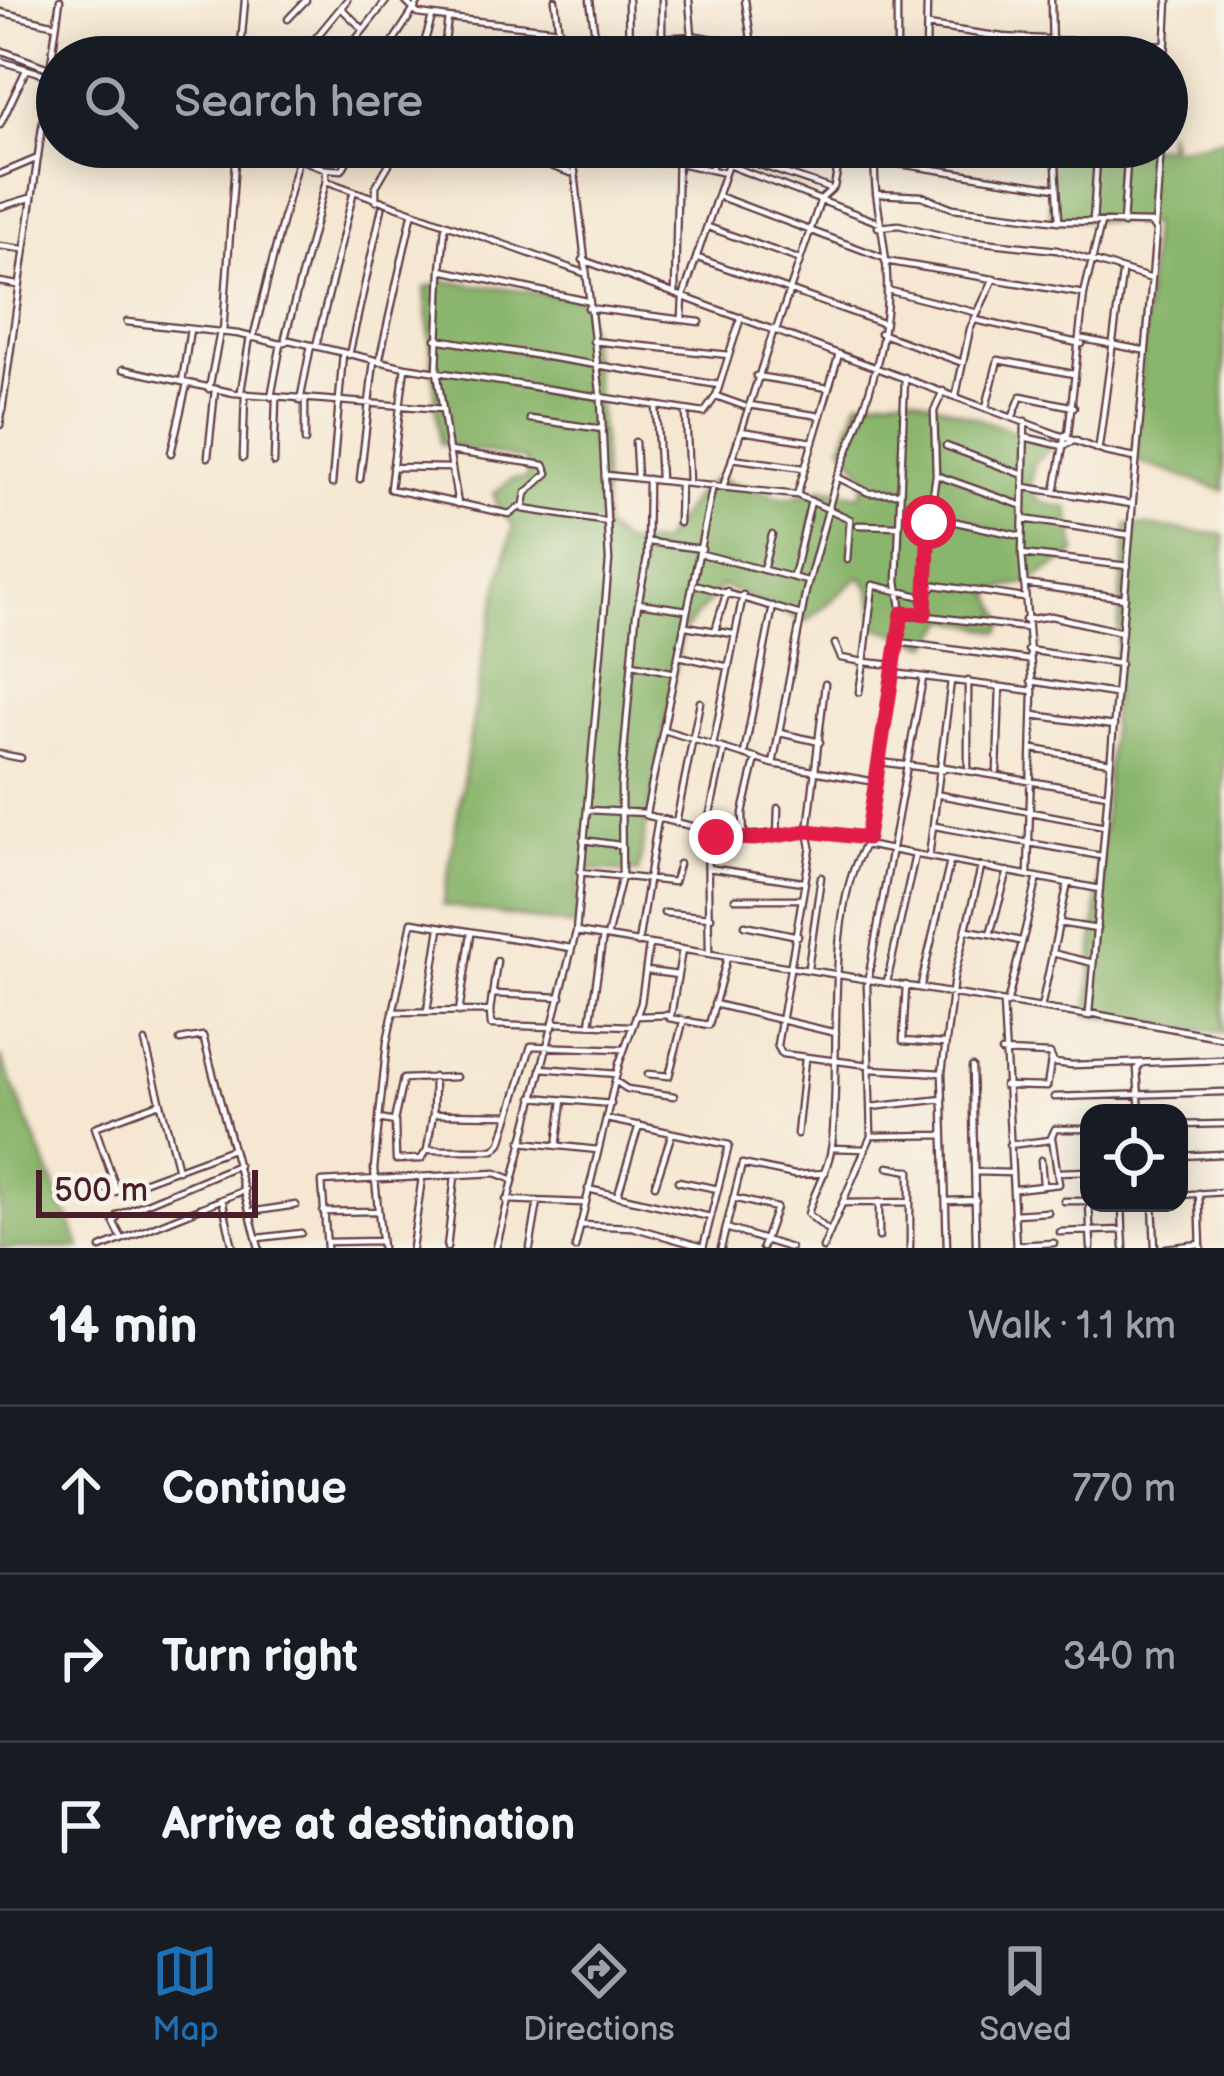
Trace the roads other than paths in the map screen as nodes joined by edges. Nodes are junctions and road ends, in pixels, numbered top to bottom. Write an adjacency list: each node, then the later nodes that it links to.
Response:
1 (60, 0): 26 (street)
2 (245, 0): 31 (street)
3 (288, 0): 19 (street)
4 (306, 0): 19 (street)
5 (346, 0): 20 (street)
6 (387, 0): 28 (street)
7 (404, 0): 21 (street)
8 (420, 0): 21 (street)
9 (554, 0): 29 (street)
10 (590, 0): 38 (street)
11 (628, 0): 39 (street)
12 (662, 0): 40 (street)
13 (689, 0): 41 (street)
14 (745, 0): 42 (street)
15 (897, 0): 43 (street)
16 (927, 0): 27 (street)
17 (1051, 0): 46 (street)
18 (1168, 0): 47 (street)
19 (298, 8): 25 (street)
20 (341, 8): 28 (street); 32 (street)
21 (416, 10): 23 (street); 34 (street)
22 (0, 13): 26 (street)
23 (433, 17): 24 (street); 35 (street)
24 (448, 18): 29 (street); 36 (street)
25 (288, 19)
26 (56, 25): 30 (street)
27 (928, 26): 44 (street); 45 (street)
28 (363, 30): 33 (street)
29 (560, 30): 37 (street)
30 (55, 36)
31 (242, 36)
32 (318, 36)
33 (358, 36)
34 (398, 36)
35 (427, 36)
36 (446, 36)
37 (560, 36)
38 (595, 36)
39 (628, 36)
40 (660, 36)
41 (692, 36)
42 (750, 36)
43 (900, 36)
44 (927, 36)
45 (1023, 36)
46 (1051, 36)
47 (1166, 36)
48 (0, 50): 50 (street)
49 (0, 61): 51 (street)
50 (36, 67)
51 (26, 70): 52 (street); 53 (street)
52 (36, 72)
53 (0, 125)
54 (36, 159): 77 (street)
55 (36, 168): 85 (street)
56 (234, 168): 125 (street)
57 (296, 168): 127 (street)
58 (343, 168): 74 (street)
59 (387, 168): 87 (street)
60 (557, 168): 78 (street)
61 (574, 168): 78 (street)
62 (675, 168): 115 (street)
63 (702, 168): 75 (street)
64 (727, 168): 76 (street)
65 (736, 168): 86 (street)
66 (771, 168): 80 (street)
67 (838, 168): 80 (street)
68 (874, 168): 83 (street)
69 (926, 168): 81 (street)
70 (1056, 168): 81 (street)
71 (1097, 168): 91 (street)
72 (1127, 168): 93 (street)
73 (1159, 168): 94 (street)
74 (326, 169): 79 (street)
75 (711, 170): 76 (street)
76 (725, 173): 84 (street)
77 (0, 174)
78 (574, 174): 102 (street)
79 (326, 182): 82 (street); 130 (street)
80 (828, 188): 86 (street)
81 (1056, 188): 90 (street)
82 (354, 193): 87 (street); 132 (street)
83 (876, 194): 90 (street); 92 (street)
84 (718, 196): 95 (street); 97 (street)
85 (30, 198): 88 (street); 99 (street)
86 (821, 199): 92 (street); 97 (street)
87 (380, 204): 89 (street); 135 (street)
88 (0, 207)
89 (412, 215): 96 (street); 138 (street)
90 (1059, 221): 91 (street)
91 (1097, 222): 93 (street); 104 (street)
92 (877, 224): 101 (street); 104 (street)
93 (1124, 224): 94 (street)
94 (1155, 226): 109 (street)
95 (708, 227): 100 (street); 103 (street)
96 (445, 228): 105 (street); 107 (street)
97 (811, 229): 101 (street); 103 (street)
98 (0, 246): 99 (street)
99 (22, 249): 111 (street)
100 (698, 258): 112 (street); 115 (street)
101 (885, 259): 108 (street); 113 (street)
102 (583, 260): 107 (street); 115 (street)
103 (801, 260): 112 (street)
104 (1090, 264): 106 (street); 114 (street)
105 (441, 270): 116 (street); 128 (street)
106 (1122, 272): 109 (street); 133 (street)
107 (584, 274): 116 (street)
108 (994, 278): 114 (street); 118 (street)
109 (1152, 279): 134 (street)
110 (0, 282): 111 (street)
111 (18, 285): 174 (street)
112 (790, 290): 122 (street); 124 (street)
113 (887, 290): 118 (street); 122 (street)
114 (1084, 294): 131 (street)
115 (679, 296): 117 (street); 119 (street)
116 (588, 304): 119 (street); 129 (street)
117 (741, 317): 124 (street); 137 (street)
118 (976, 317): 131 (street); 139 (street)
119 (682, 318): 121 (street)
120 (127, 322): 123 (street)
121 (700, 322)
122 (882, 323): 126 (street)
123 (190, 329): 125 (street); 149 (street)
124 (775, 330): 136 (street); 146 (street)
125 (222, 332): 127 (street); 153 (street)
126 (880, 333): 139 (street); 140 (street)
127 (252, 338): 130 (street); 155 (street)
128 (436, 339): 143 (street); 144 (street)
129 (592, 341): 137 (street); 143 (street)
130 (283, 342): 132 (street); 158 (street)
131 (1082, 342): 133 (street); 145 (street)
132 (314, 345): 135 (street); 160 (street)
133 (1112, 346): 134 (street); 185 (street)
134 (1144, 350): 191 (street)
135 (346, 354): 138 (street); 161 (street)
136 (839, 354): 140 (street); 152 (street)
137 (729, 355): 150 (street)
138 (376, 361): 141 (street); 162 (street)
139 (963, 363): 156 (street)
140 (873, 366): 147 (street); 199 (street)
141 (405, 367): 144 (street); 166 (street)
142 (123, 369): 149 (street)
143 (596, 369): 150 (street); 159 (street)
144 (437, 370): 159 (street); 168 (street)
145 (1077, 374): 165 (street); 167 (street)
146 (756, 376): 152 (street); 164 (street)
147 (905, 377): 148 (street); 151 (street)
148 (913, 380): 151 (street); 154 (street)
149 (184, 383): 153 (street); 187 (street)
150 (719, 385): 157 (street)
151 (906, 387): 211 (street)
152 (829, 388): 170 (street)
153 (212, 390): 155 (street); 188 (street)
154 (943, 391): 156 (street); 197 (street)
155 (243, 393): 158 (street); 189 (street)
156 (956, 395): 165 (street)
157 (716, 396): 164 (street); 169 (street)
158 (273, 397): 160 (street); 192 (street)
159 (601, 400): 163 (street); 175 (street)
160 (303, 401): 161 (street); 180 (street)
161 (338, 403): 162 (street); 205 (street)
162 (370, 405): 166 (street); 201 (street)
163 (656, 406): 169 (street); 203 (street)
164 (747, 406): 170 (street); 176 (street)
165 (986, 406): 171 (street)
166 (400, 407): 168 (street); 193 (street)
167 (1074, 407): 171 (street); 177 (street)
168 (442, 409): 186 (street)
169 (686, 411): 206 (street)
170 (820, 416): 182 (street)
171 (1012, 416): 173 (street)
172 (530, 419): 175 (street)
173 (1024, 421): 177 (street); 178 (street)
174 (0, 425)
175 (603, 429): 196 (street)
176 (739, 431): 182 (street); 190 (street)
177 (1066, 435): 179 (street); 184 (street)
178 (1024, 437): 184 (street); 198 (street)
179 (1078, 439): 184 (street); 185 (street)
180 (305, 441)
181 (634, 442): 200 (street)
182 (813, 442): 195 (street)
183 (946, 446): 198 (street)
184 (1063, 446): 210 (street)
185 (1099, 446): 191 (street)
186 (449, 451): 194 (street); 217 (street)
187 (171, 452)
188 (208, 457)
189 (243, 458)
190 (732, 458): 195 (street); 208 (street)
191 (1136, 458): 214 (street)
192 (274, 463)
193 (392, 467): 194 (street); 215 (street)
194 (451, 467): 215 (street)
195 (805, 469): 212 (street)
196 (607, 475): 200 (street); 220 (street)
197 (936, 475): 216 (street); 227 (street)
198 (1024, 475): 209 (street)
199 (837, 477): 211 (street); 218 (street)
200 (637, 478): 202 (street)
201 (360, 479)
202 (648, 479): 203 (street); 228 (street)
203 (660, 480): 204 (street)
204 (680, 483): 206 (street); 221 (street)
205 (332, 484)
206 (689, 484): 207 (street)
207 (713, 485): 208 (street); 229 (street)
208 (724, 485): 212 (street)
209 (1024, 487): 210 (street); 216 (street)
210 (1055, 492): 214 (street)
211 (900, 493): 223 (street)
212 (797, 495): 213 (street)
213 (811, 501): 218 (street); 234 (street)
214 (1132, 504): 224 (street)
215 (458, 506): 217 (street)
216 (1024, 506): 219 (street)
217 (522, 507): 220 (street)
218 (825, 508): 231 (street); 235 (street)
219 (1024, 520): 224 (street); 226 (street)
220 (608, 523): 302 (street)
221 (679, 523)
222 (858, 525): 223 (street)
223 (899, 526): 238 (street)
224 (1130, 535): 232 (street)
225 (772, 536): 233 (street)
226 (1022, 536): 227 (street); 230 (street)
227 (927, 537): 241 (street)
228 (649, 542): 229 (street); 244 (street)
229 (702, 551): 233 (street); 236 (street)
230 (1022, 554): 232 (street); 237 (street)
231 (847, 560)
232 (1128, 566): 243 (street)
233 (763, 570): 234 (street)
234 (793, 578): 235 (street)
235 (809, 582): 249 (street)
236 (696, 584): 239 (street); 246 (street)
237 (1024, 584): 242 (street); 243 (street)
238 (898, 590): 241 (street); 247 (street); 260 (street)
239 (727, 591): 240 (street); 252 (street)
240 (743, 595): 245 (street); 254 (street)
241 (923, 597): 242 (street); 248 (street)
242 (1024, 598): 250 (street)
243 (1125, 598): 253 (street)
244 (639, 603): 246 (street); 261 (street)
245 (773, 606): 249 (street); 286 (street)
246 (689, 610): 251 (street)
247 (902, 613): 248 (street); 255 (street)
248 (925, 614): 250 (street)
249 (801, 615): 279 (street)
250 (1026, 624): 253 (street); 257 (street)
251 (686, 626): 252 (street); 258 (street)
252 (715, 631): 254 (street)
253 (1122, 632): 262 (street)
254 (735, 635): 263 (street)
255 (899, 642): 259 (street); 264 (street)
256 (835, 644): 260 (street)
257 (1028, 650): 259 (street); 262 (street)
258 (679, 656): 263 (street); 265 (street)
259 (1028, 660): 268 (street)
260 (864, 662): 264 (street); 273 (street)
261 (632, 664): 265 (street); 304 (street)
262 (1120, 664): 274 (street)
263 (729, 667): 282 (street)
264 (893, 669): 266 (street); 289 (street)
265 (675, 673): 278 (street)
266 (922, 678): 267 (street); 292 (street)
267 (951, 681): 269 (street); 294 (street)
268 (1031, 681): 272 (street); 274 (street)
269 (968, 682): 271 (street); 293 (street)
270 (825, 684): 281 (street)
271 (1000, 687): 272 (street); 296 (street)
272 (1033, 691): 276 (street)
273 (860, 692)
274 (1117, 695): 277 (street)
275 (700, 702): 280 (street)
276 (1033, 715): 277 (street); 284 (street)
277 (1114, 726): 290 (street)
278 (662, 729): 280 (street); 305 (street)
279 (780, 734): 281 (street); 291 (street)
280 (693, 740): 282 (street); 307 (street)
281 (820, 742): 295 (street)
282 (713, 745): 283 (street)
283 (724, 749): 286 (street); 311 (street)
284 (1032, 749): 290 (street); 298 (street)
285 (0, 754): 287 (street)
286 (744, 754): 288 (street)
287 (21, 758)
288 (756, 758): 291 (street); 313 (street)
289 (880, 762): 292 (street); 297 (street)
290 (1110, 762): 299 (street)
291 (773, 764): 295 (street)
292 (910, 766): 294 (street); 318 (street)
293 (968, 767): 294 (street); 296 (street)
294 (944, 768): 300 (street)
295 (816, 773): 297 (street); 310 (street)
296 (998, 773): 298 (street)
297 (876, 782): 315 (street)
298 (1032, 782): 299 (street); 303 (street)
299 (1107, 794): 309 (street)
300 (940, 796): 303 (street); 308 (street)
301 (778, 808): 312 (street)
302 (588, 809): 304 (street); 314 (street)
303 (1030, 812): 309 (street); 316 (street)
304 (622, 814): 305 (street); 317 (street)
305 (645, 815): 306 (street)
306 (658, 819): 307 (street); 332 (street)
307 (676, 824): 311 (street)
308 (935, 826): 316 (street); 321 (street)
309 (1105, 826): 320 (street)
310 (808, 832): 312 (street); 315 (street); 333 (street)
311 (706, 833): 313 (street); 325 (street)
312 (777, 837): 313 (street)
313 (745, 839)
314 (583, 840): 317 (street); 327 (street)
315 (866, 841): 318 (street); 363 (street)
316 (1029, 843): 320 (street); 328 (street)
317 (622, 845): 329 (street)
318 (895, 851): 319 (street); 365 (street)
319 (916, 855): 321 (street); 366 (street)
320 (1103, 856): 335 (street)
321 (929, 857): 322 (street)
322 (950, 862): 324 (street); 368 (street)
323 (679, 863): 332 (street)
324 (981, 867): 326 (street); 344 (street)
325 (708, 868): 333 (street); 339 (street)
326 (1008, 871): 328 (street); 347 (street)
327 (580, 872): 329 (street); 345 (street)
328 (1028, 875): 331 (street)
329 (622, 876): 332 (street); 348 (street)
330 (821, 877): 361 (street)
331 (1038, 878): 334 (street); 350 (street)
332 (651, 879): 351 (street)
333 (803, 882): 337 (street)
334 (1069, 883): 335 (street); 340 (street)
335 (1100, 889): 343 (street)
336 (735, 898): 337 (street)
337 (802, 899): 349 (street)
338 (664, 913): 339 (street)
339 (711, 917): 355 (street)
340 (1059, 922): 343 (street); 356 (street)
341 (745, 925): 349 (street)
342 (440, 928): 346 (street); 376 (street); 377 (street)
343 (1097, 929): 359 (street)
344 (967, 930): 347 (street); 369 (street)
345 (576, 932): 348 (street); 353 (street)
346 (472, 933): 353 (street); 378 (street)
347 (990, 934): 350 (street)
348 (605, 936): 351 (street); 384 (street)
349 (798, 936): 360 (street)
350 (1022, 942): 372 (street)
351 (638, 943): 352 (street)
352 (650, 945): 354 (street); 362 (street)
353 (571, 948): 371 (street)
354 (682, 950): 355 (street); 364 (street)
355 (709, 953): 357 (street)
356 (1052, 953): 359 (street); 374 (street)
357 (727, 958): 360 (street); 373 (street)
358 (497, 961): 370 (street)
359 (1094, 964): 380 (street)
360 (794, 965): 361 (street); 383 (street)
361 (808, 968): 363 (street)
362 (646, 971): 364 (street); 379 (street)
363 (838, 973): 365 (street); 387 (street)
364 (678, 975): 381 (street)
365 (868, 979): 366 (street); 400 (street)
366 (887, 982): 367 (street)
367 (906, 986): 368 (street); 391 (street)
368 (921, 987): 369 (street)
369 (952, 993): 372 (street); 391 (street)
370 (493, 994): 371 (street); 375 (street)
371 (561, 997): 385 (street)
372 (1005, 1003): 374 (street); 394 (street)
373 (714, 1004): 382 (street); 383 (street)
374 (1040, 1009): 380 (street)
375 (490, 1011): 378 (street); 385 (street)
376 (393, 1012): 377 (street); 422 (street)
377 (428, 1012): 378 (street)
378 (459, 1012)
379 (636, 1016): 381 (street); 386 (street)
380 (1090, 1016): 388 (street)
381 (669, 1018): 382 (street)
382 (683, 1022): 403 (street)
383 (779, 1023): 387 (street); 395 (street)
384 (590, 1024): 385 (street); 386 (street)
385 (553, 1025): 392 (street)
386 (631, 1026): 393 (street)
387 (836, 1033): 399 (street)
388 (1224, 1038)
389 (180, 1040): 438 (street)
390 (145, 1042): 416 (street)
391 (945, 1044): 404 (street)
392 (548, 1045): 393 (street); 402 (street); 421 (street)
393 (624, 1049): 407 (street)
394 (1001, 1052): 397 (street); 408 (street)
395 (805, 1059): 399 (street); 430 (street)
396 (1224, 1060): 398 (street)
397 (1051, 1061): 398 (street); 408 (street)
398 (1142, 1063): 410 (street)
399 (837, 1064): 400 (street); 437 (street)
400 (869, 1067): 404 (street); 419 (street)
401 (972, 1067): 449 (street)
402 (541, 1068): 407 (street); 411 (street)
403 (648, 1073)
404 (942, 1073): 414 (street)
405 (434, 1077): 406 (street); 420 (street); 424 (street)
406 (456, 1077)
407 (616, 1077): 412 (street); 417 (street)
408 (1004, 1086): 435 (street)
409 (1224, 1092): 410 (street)
410 (1138, 1095): 413 (street); 418 (street)
411 (533, 1096): 415 (street); 434 (street)
412 (674, 1096)
413 (1054, 1097)
414 (943, 1099): 419 (street); 431 (street)
415 (563, 1101): 417 (street); 436 (street)
416 (160, 1103): 447 (street); 464 (street)
417 (611, 1104): 423 (street)
418 (1139, 1104)
419 (871, 1107): 432 (street)
420 (435, 1114): 421 (street); 440 (street)
421 (510, 1114): 440 (street)
422 (379, 1119): 424 (street); 456 (street)
423 (607, 1119): 426 (street); 441 (street)
424 (394, 1121): 440 (street)
425 (1224, 1124): 427 (street)
426 (639, 1125): 429 (street); 468 (street)
427 (1188, 1125)
428 (1080, 1129): 433 (street)
429 (672, 1132): 458 (street); 463 (street)
430 (797, 1134)
431 (944, 1135): 432 (street); 474 (street)
432 (871, 1136): 439 (street)
433 (1052, 1138): 435 (street); 450 (street)
434 (520, 1142): 436 (street); 455 (street)
435 (1010, 1145): 452 (street)
436 (556, 1146): 441 (street)
437 (832, 1148): 439 (street); 451 (street)
438 (233, 1149): 445 (street); 447 (street)
439 (866, 1149): 481 (street)
440 (427, 1150)
441 (599, 1150): 460 (street)
442 (1224, 1154): 443 (street)
443 (1188, 1156)
444 (1041, 1160): 459 (street)
445 (238, 1165): 462 (street); 502 (street)
446 (887, 1167): 477 (street)
447 (178, 1170): 464 (street)
448 (1080, 1171): 450 (street)
449 (975, 1172): 452 (street); 472 (street)
450 (1058, 1172): 459 (street)
451 (825, 1173): 469 (street); 496 (street)
452 (1012, 1173): 461 (street)
453 (455, 1176): 454 (street); 455 (street); 514 (street)
454 (422, 1178): 456 (street); 513 (street)
455 (511, 1179): 471 (street)
456 (376, 1180): 484 (street); 486 (street)
457 (678, 1181): 463 (street)
458 (656, 1185)
459 (1043, 1186): 461 (street)
460 (588, 1189): 468 (street); 480 (street)
461 (1013, 1189): 490 (street)
462 (244, 1190): 470 (street); 483 (street)
463 (718, 1190): 491 (street)
464 (117, 1191): 479 (street)
465 (1224, 1192): 466 (street)
466 (1199, 1193): 467 (street); 508 (street)
467 (1188, 1194)
468 (617, 1196): 491 (street)
469 (733, 1198): 493 (street); 499 (street)
470 (222, 1199): 502 (street); 511 (street)
471 (506, 1200): 473 (street); 515 (street)
472 (976, 1200): 474 (street); 507 (street)
473 (538, 1201): 480 (street); 516 (street)
474 (947, 1201): 524 (street)
475 (1064, 1201): 478 (street)
476 (879, 1202): 477 (street); 481 (street); 500 (street)
477 (911, 1202): 523 (street)
478 (1080, 1202)
479 (86, 1203)
480 (583, 1203): 492 (street)
481 (844, 1203): 496 (street)
482 (296, 1205): 483 (street)
483 (250, 1211): 501 (street)
484 (376, 1211): 486 (street); 504 (street)
485 (1048, 1211): 490 (street)
486 (323, 1212): 505 (street)
487 (1090, 1212): 495 (street)
488 (1122, 1212): 494 (street)
489 (1153, 1212): 527 (street)
490 (1015, 1214): 509 (street)
491 (710, 1217): 518 (street)
492 (580, 1225): 517 (street); 518 (street)
493 (726, 1228): 499 (street); 519 (street)
494 (1123, 1230): 495 (street); 526 (street)
495 (1091, 1231): 497 (street); 525 (street)
496 (830, 1232): 522 (street)
497 (1060, 1232)
498 (301, 1233): 501 (street)
499 (766, 1237): 520 (street); 521 (street)
500 (879, 1237)
501 (257, 1238): 512 (street)
502 (122, 1239): 510 (street)
503 (1054, 1243): 509 (street)
504 (382, 1244): 506 (street)
505 (327, 1245): 506 (street)
506 (351, 1245)
507 (976, 1245)
508 (1200, 1246): 528 (street)
509 (1016, 1247)
510 (101, 1248)
511 (232, 1248)
512 (259, 1248)
513 (412, 1248)
514 (447, 1248)
515 (496, 1248)
516 (530, 1248)
517 (575, 1248)
518 (703, 1248)
519 (721, 1248)
520 (762, 1248)
521 (790, 1248)
522 (823, 1248)
523 (910, 1248)
524 (947, 1248)
525 (1091, 1248)
526 (1124, 1248)
527 (1155, 1248)
528 (1166, 1248)

